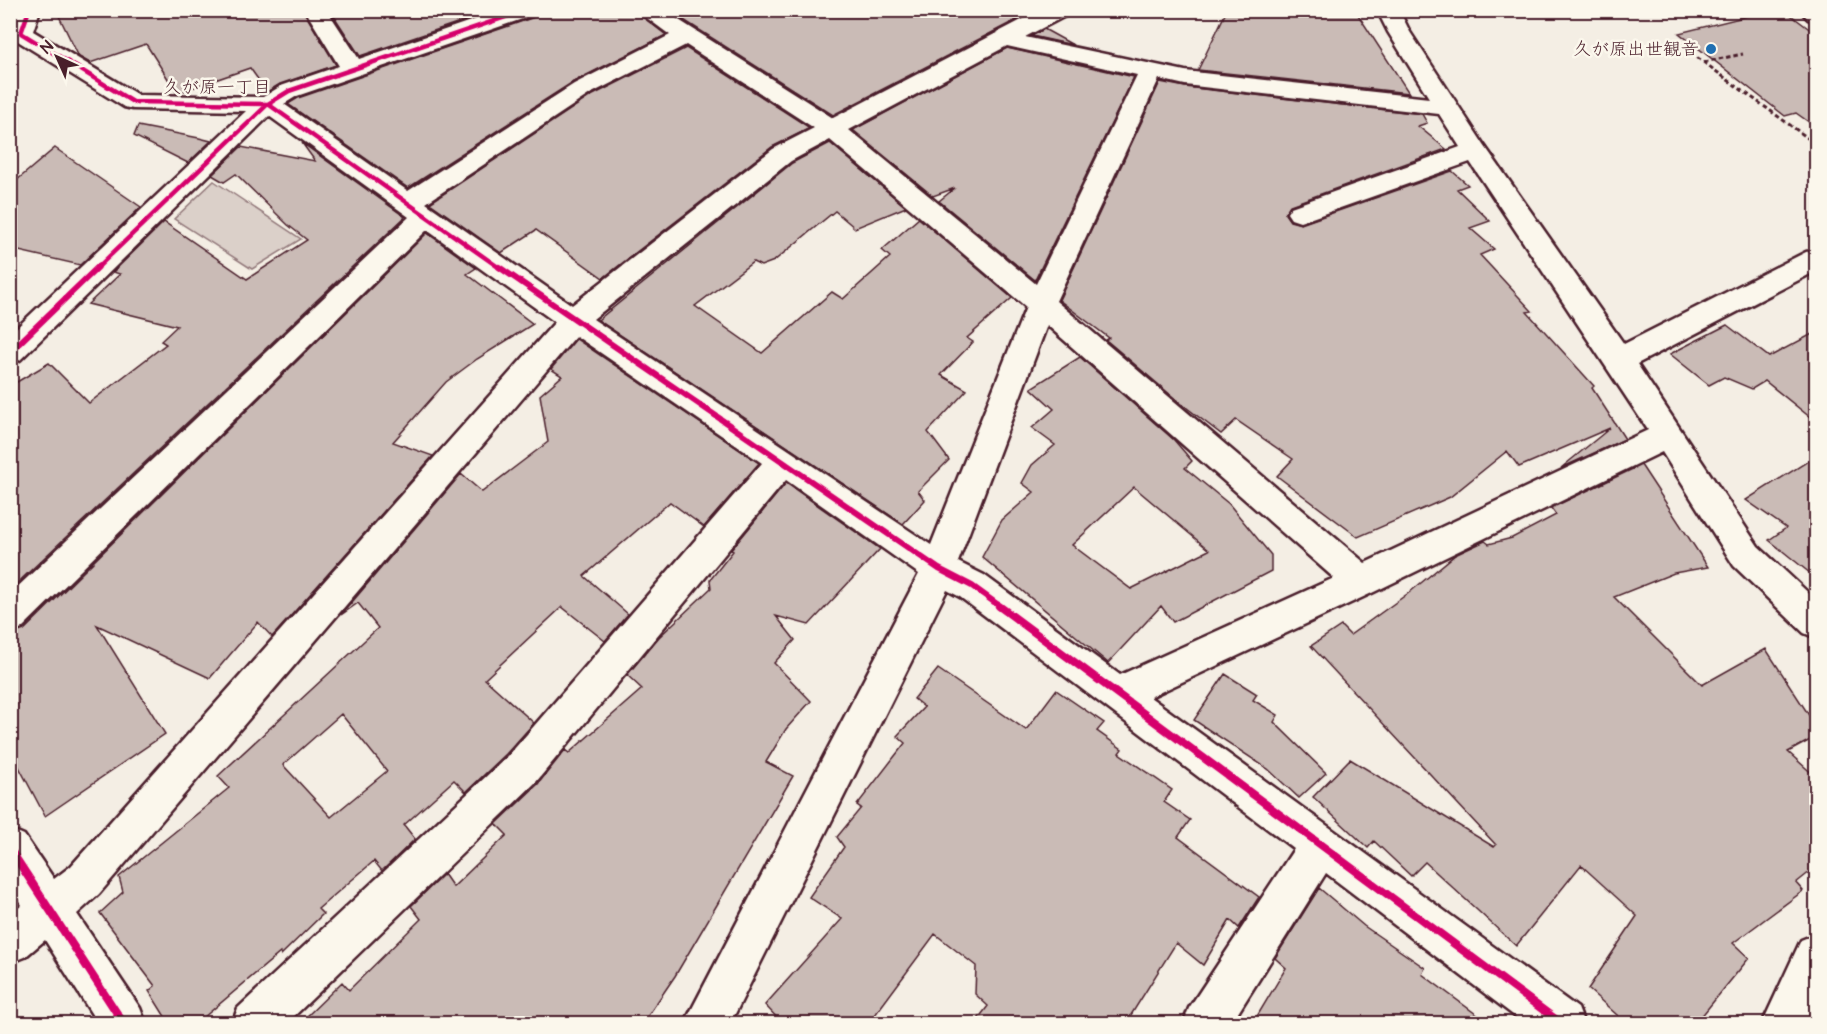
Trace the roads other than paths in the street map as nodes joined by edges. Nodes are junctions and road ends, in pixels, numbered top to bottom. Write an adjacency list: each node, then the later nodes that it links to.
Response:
1 (29, 10): 13 (street)
2 (316, 10): 11 (street)
3 (526, 10): 11 (street)
4 (647, 10): 9 (street)
5 (1059, 10): 10 (street)
6 (1388, 10): 14 (street)
7 (1811, 10): 8 (street)
8 (1816, 14)
9 (686, 36): 15 (street); 17 (street)
10 (1004, 39): 12 (street); 15 (street)
11 (354, 69): 13 (street)
12 (1151, 71): 14 (street); 20 (street)
13 (268, 104): 17 (street); 22 (street)
14 (1449, 108): 16 (street)
15 (833, 129): 20 (street); 21 (street)
16 (1475, 151): 18 (street); 23 (street)
17 (417, 210): 21 (street); 28 (street)
18 (1300, 213)
19 (1816, 259): 23 (street)
20 (1041, 304): 26 (street); 27 (street)
21 (573, 320): 25 (street); 33 (street)
22 (10, 352)
23 (1619, 360): 24 (street)
24 (1668, 435): 27 (street); 29 (street)
25 (783, 461): 26 (street); 37 (street)
26 (939, 569): 30 (street); 38 (street)
27 (1362, 581): 30 (street)
28 (10, 617)
29 (1816, 622)
30 (1117, 694): 31 (street)
31 (1321, 844): 39 (street); 40 (street)
32 (10, 849): 33 (street)
33 (51, 910): 34 (street); 36 (street)
34 (10, 942)
35 (1816, 955): 41 (street)
36 (124, 1023)
37 (254, 1023)
38 (706, 1023)
39 (1205, 1023)
40 (1562, 1023)
41 (1784, 1023)

